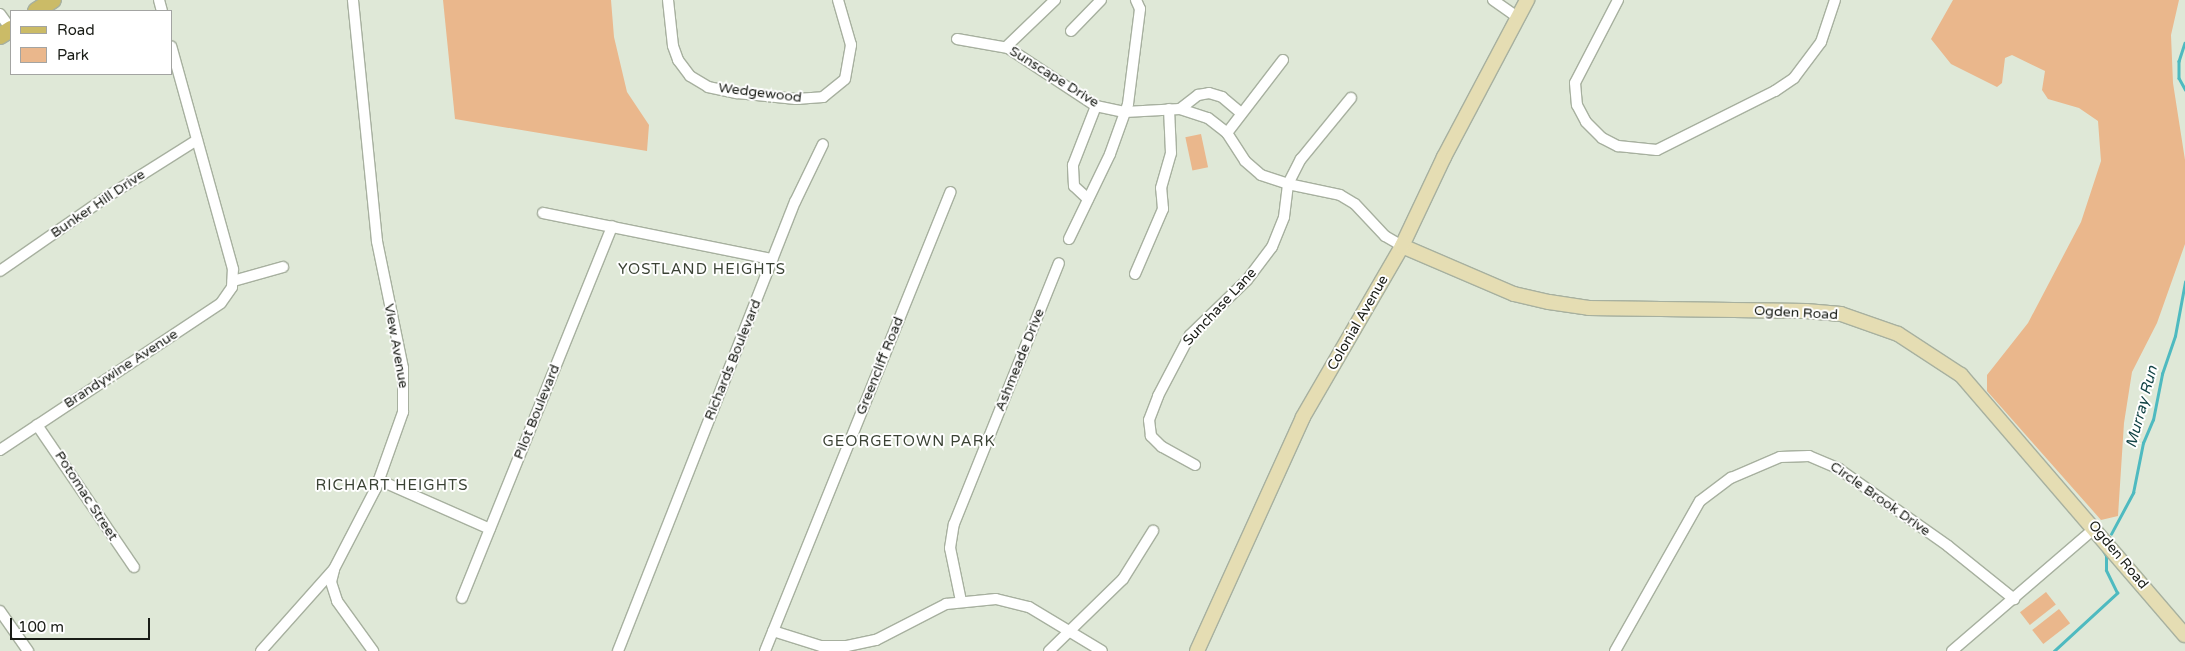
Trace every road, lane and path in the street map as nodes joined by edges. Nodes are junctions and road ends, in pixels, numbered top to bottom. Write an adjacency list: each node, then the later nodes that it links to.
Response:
1 (53, 0): 12 (main road)
2 (353, 0): 45 (street, View Avenue)
3 (668, 0): 4 (street, Wedgewood)
4 (838, 0)
5 (1055, 0): 18 (street)
6 (1101, 0): 16 (street)
7 (1136, 0): 24 (street)
8 (1493, 0): 14 (street)
9 (1618, 0): 10 (street)
10 (1835, 0)
11 (1526, 1): 14 (street, Colonial Avenue)
12 (38, 10)
13 (0, 14): 15 (street)
14 (1517, 17): 35 (street, Colonial Avenue)
15 (10, 28)
16 (1071, 31)
17 (957, 39): 18 (street, Sunscape Drive)
18 (1006, 46): 22 (street, Sunscape Drive)
19 (172, 50): 27 (street)
20 (1283, 60): 25 (street)
21 (1350, 98): 29 (street)
22 (1096, 106): 24 (street, Sunscape Drive); 31 (street)
23 (1175, 109): 24 (street, Sunscape Drive); 25 (street); 26 (street, Sunscape Drive); 40 (street)
24 (1125, 112): 31 (street)
25 (1241, 113): 26 (street)
26 (1227, 133): 29 (street, Sunscape Drive)
27 (197, 140): 39 (street, Bunker Hill Drive); 41 (street)
28 (823, 144): 36 (street, Richards Boulevard)
29 (1288, 184): 35 (street, Sunscape Drive); 44 (street, Sunchase Lane)
30 (950, 192): 56 (street, Greencliff Road)
31 (1088, 199): 34 (street)
32 (543, 213): 33 (street)
33 (612, 226): 36 (street); 47 (street, Pilot Boulevard)
34 (1069, 238)
35 (1402, 246): 46 (street, Ogden Road); 65 (street, Colonial Avenue)
36 (772, 259): 61 (street, Richards Boulevard)
37 (1058, 263): 53 (street, Ashmeade Drive)
38 (283, 267): 41 (street)
39 (0, 271)
40 (1135, 274)
41 (233, 281): 42 (street, Brandywine Avenue)
42 (37, 425): 43 (street, Brandywine Avenue); 49 (street, Potomac Street)
43 (0, 450)
44 (1195, 465)
45 (379, 480): 47 (street); 50 (street, View Avenue)
46 (2095, 528): 52 (street); 57 (street, Ogden Road)
47 (490, 529): 51 (street, Pilot Boulevard)
48 (1153, 531): 55 (street)
49 (134, 567)
50 (334, 569): 59 (street, View Avenue); 60 (street)
51 (462, 598)
52 (2014, 599): 66 (street, Circle Brook Drive); 67 (street)
53 (961, 600): 55 (street); 56 (street)
54 (0, 611): 58 (street)
55 (1070, 630): 63 (street); 64 (street)
56 (773, 631): 62 (street, Greencliff Road)
57 (2185, 635)
58 (28, 651)
59 (261, 651)
60 (373, 651)
61 (618, 651)
62 (765, 651)
63 (1050, 651)
64 (1102, 651)
65 (1197, 651)
66 (1615, 651)
67 (1952, 651)

